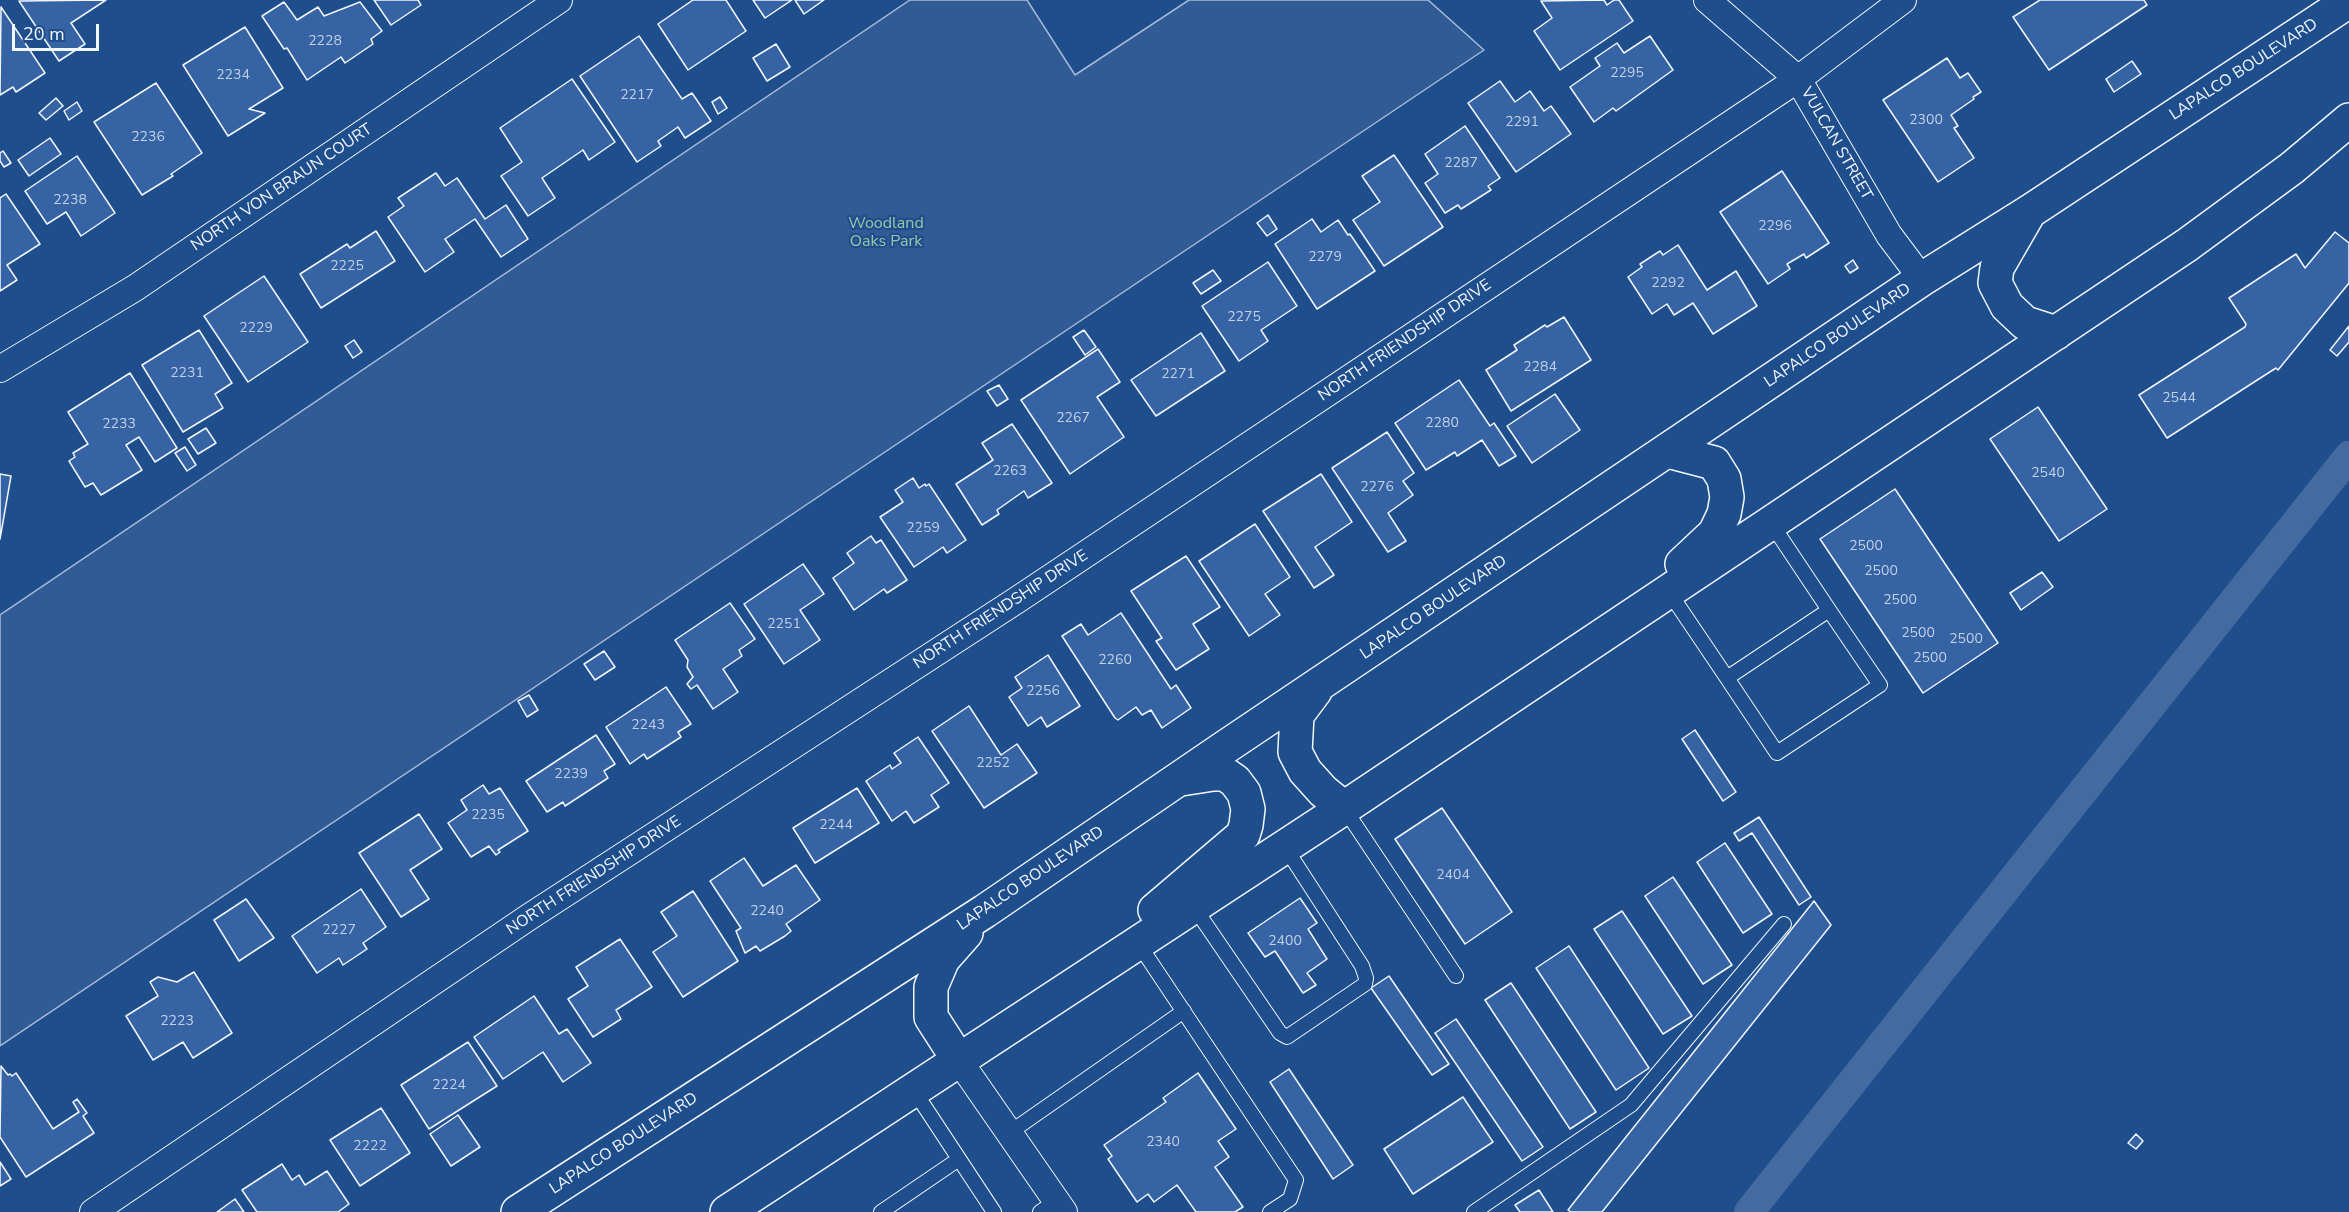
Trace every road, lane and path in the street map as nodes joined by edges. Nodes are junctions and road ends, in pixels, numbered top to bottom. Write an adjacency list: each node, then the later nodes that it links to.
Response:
1 (559, 0): 12 (street, NORTH VON BRAUN COURT)
2 (1707, 0): 5 (street, VULCAN STREET)
3 (1903, 0): 5 (street, NORTH FRIENDSHIP DRIVE)
4 (2349, 1): 8 (main road, LAPALCO BOULEVARD)
5 (1798, 79): 10 (street, VULCAN STREET); 35 (street, NORTH FRIENDSHIP DRIVE)
6 (2349, 120): 9 (main road)
7 (2349, 150): 9 (main road)
8 (2029, 212): 10 (main road, LAPALCO BOULEVARD); 11 (main road)
9 (2187, 245): 11 (main road)
10 (1922, 279): 13 (main road, LAPALCO BOULEVARD)
11 (2056, 333): 14 (main road)
12 (0, 369)
13 (1668, 451): 17 (main road); 19 (main road, LAPALCO BOULEVARD)
14 (1771, 523): 15 (main road); 16 (lane)
15 (1669, 591): 17 (main road); 18 (lane)
16 (1829, 610): 18 (lane); 18 (lane)
17 (1608, 632): 21 (main road)
18 (1727, 678)
19 (1320, 685): 20 (main road, LAPALCO BOULEVARD); 21 (main road)
20 (1178, 779): 24 (main road, LAPALCO BOULEVARD); 28 (main road)
21 (1344, 808): 22 (main road); 27 (lane)
22 (1285, 846): 23 (main road); 23 (lane)
23 (1194, 907): 26 (main road)
24 (985, 911): 30 (main road); 36 (main road, LAPALCO BOULEVARD)
25 (1784, 924): 41 (lane)
26 (1138, 943): 28 (main road); 29 (lane)
27 (1456, 976)
28 (1061, 993): 30 (main road)
29 (1184, 1011): 32 (lane); 40 (lane)
30 (958, 1059): 31 (main road); 32 (street)
31 (913, 1089): 33 (lane); 37 (main road)
32 (1009, 1133): 34 (street)
33 (959, 1159): 38 (lane); 39 (lane)
34 (1053, 1208)
35 (93, 1212)
36 (518, 1212)
37 (727, 1212)
38 (881, 1212)
39 (994, 1212)
40 (1270, 1212)
41 (1474, 1212)

